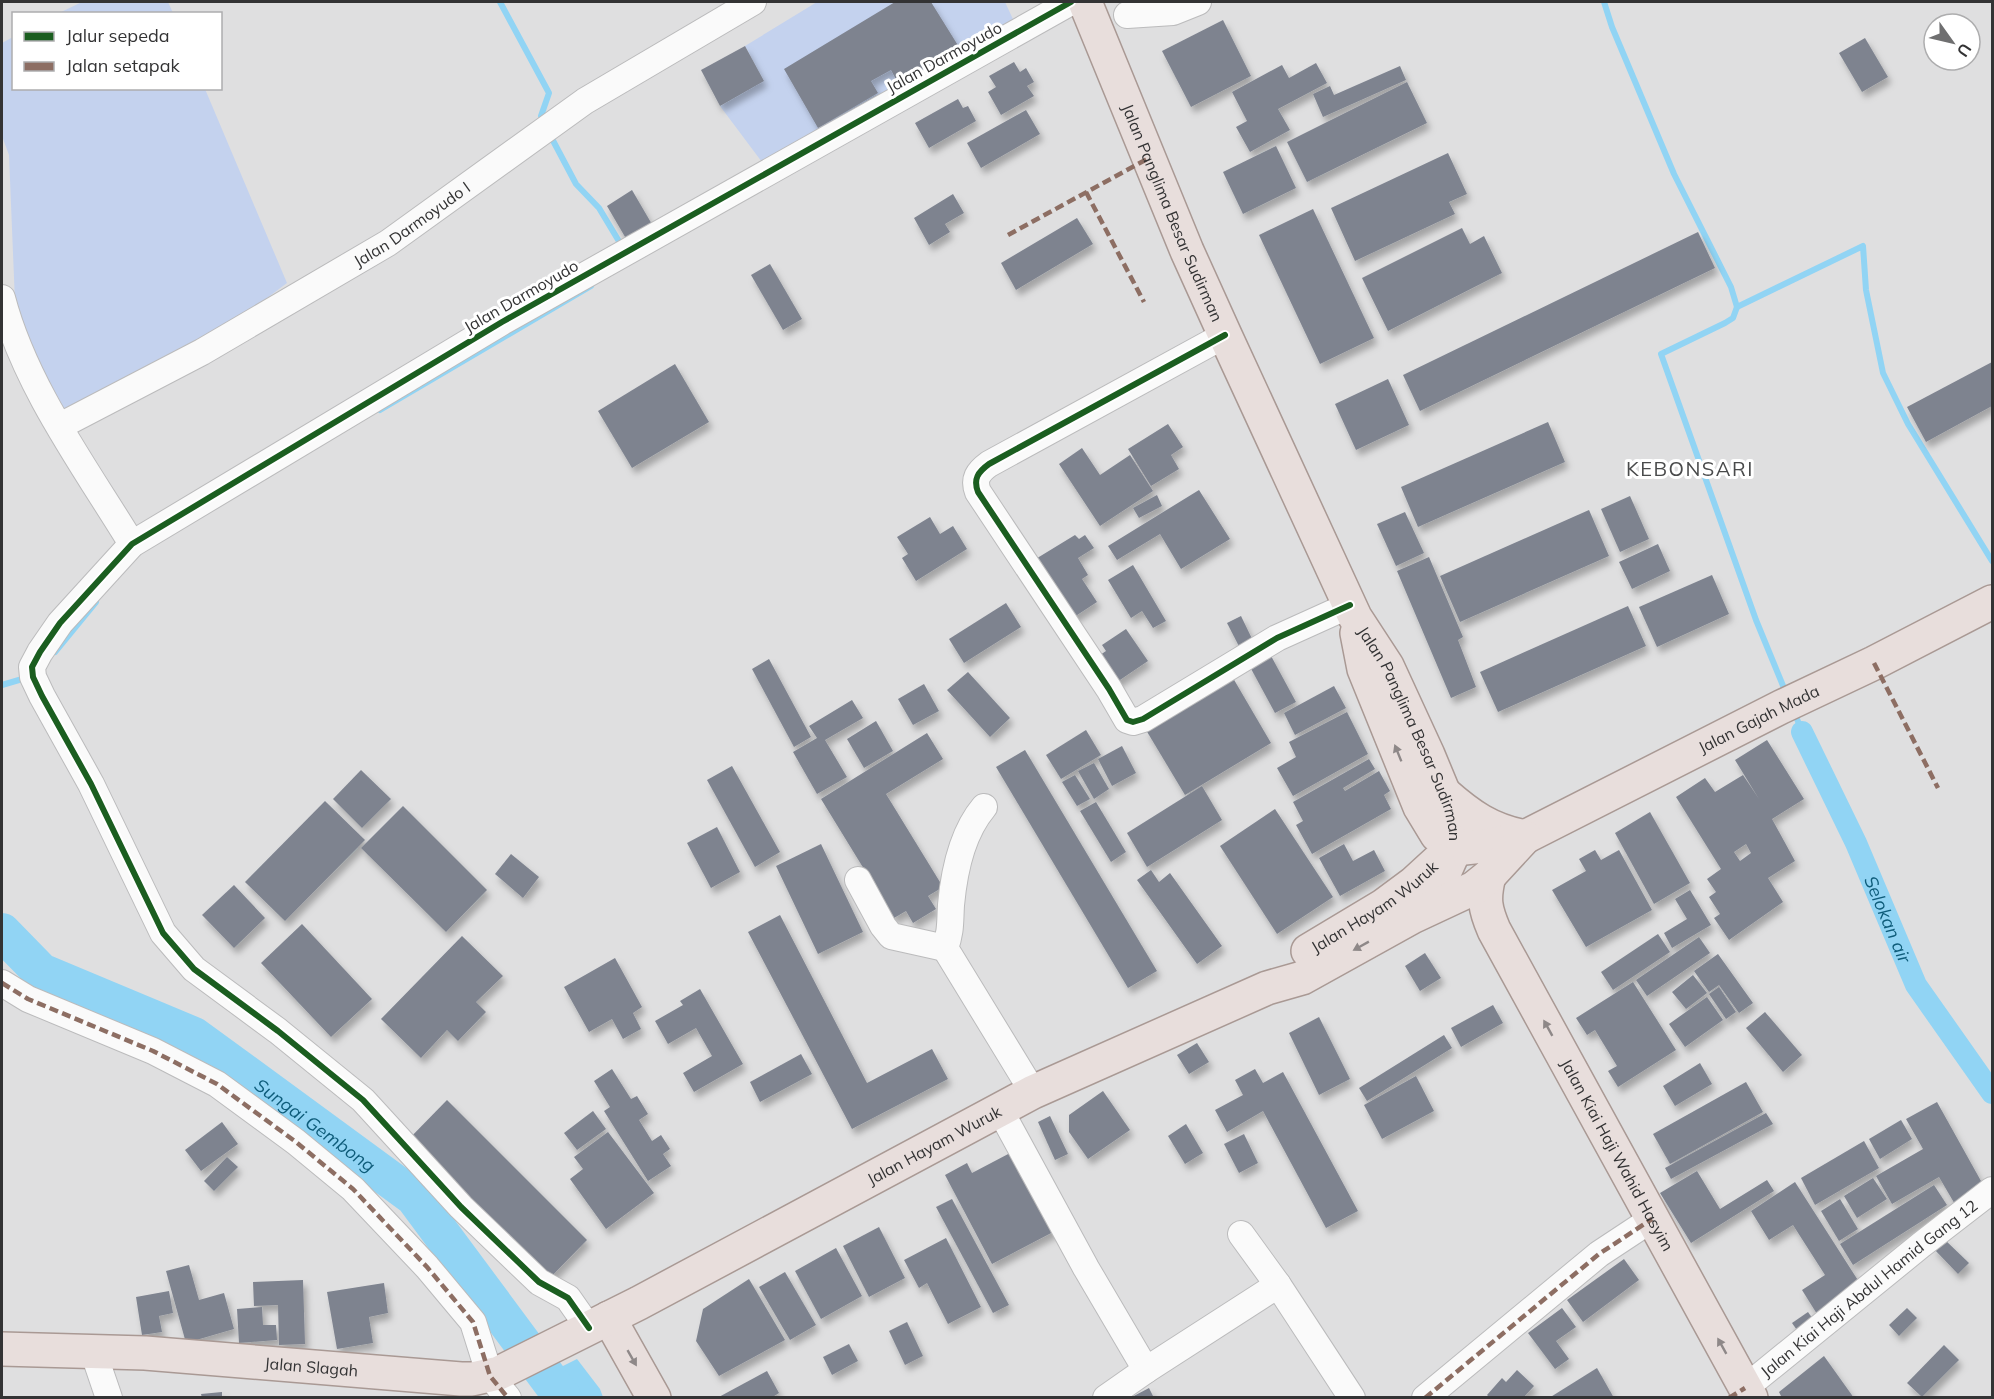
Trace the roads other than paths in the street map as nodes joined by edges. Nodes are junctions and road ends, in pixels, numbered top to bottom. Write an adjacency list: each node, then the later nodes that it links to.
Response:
1 (1071, 2): 9 (street, Jalan Darmoyudo)
2 (1198, 2): 4 (street)
3 (736, 6): 8 (street, Jalan Darmoyudo I)
4 (1132, 8): 5 (street)
5 (1090, 16): 7 (main road, Jalan Panglima Besar Sudirman)
6 (2, 298): 8 (street)
7 (1225, 335): 11 (main road, Jalan Panglima Besar Sudirman); 11 (street)
8 (60, 426): 9 (street)
9 (132, 544): 26 (street, Jalan Darmoyudo)
10 (1992, 602): 14 (main road, Jalan Gajah Mada)
11 (1352, 611): 12 (main road, Jalan Panglima Besar Sudirman)
12 (1432, 800): 14 (main road); 15 (main road, Jalan Panglima Besar Sudirman)
13 (984, 807): 17 (street)
14 (1525, 837): 15 (main road); 15 (main road)
15 (1455, 879): 19 (main road, Jalan Hayam Wuruk, one-way to 19); 19 (main road, Jalan Hayam Wuruk); 23 (main road, Jalan Kiai Haji Wahid Hasyim, one-way to 15)
16 (858, 880): 17 (street)
17 (945, 948): 20 (street)
18 (2, 982): 30 (street)
19 (1267, 988): 20 (main road, Jalan Hayam Wuruk)
20 (1033, 1092): 21 (main road, Jalan Hayam Wuruk)
21 (1000, 1110): 26 (main road, Jalan Hayam Wuruk); 29 (street)
22 (1992, 1190): 31 (street, Jalan Kiai Haji Abdul Hamid Gang 12)
23 (1652, 1219): 31 (main road, Jalan Kiai Haji Wahid Hasyim, one-way to 23); 36 (street)
24 (1241, 1234): 25 (street)
25 (1278, 1285): 29 (street); 35 (street)
26 (593, 1326): 30 (main road, Jalan Slagah); 33 (main road, one-way to 33)
27 (2, 1349): 28 (main road, Jalan Slagah)
28 (93, 1351): 30 (main road, Jalan Slagah); 32 (street)
29 (1146, 1370): 34 (street)
30 (499, 1382)
31 (1748, 1393)
32 (109, 1398)
33 (654, 1398)
34 (1106, 1398)
35 (1352, 1398)
36 (1425, 1398)

